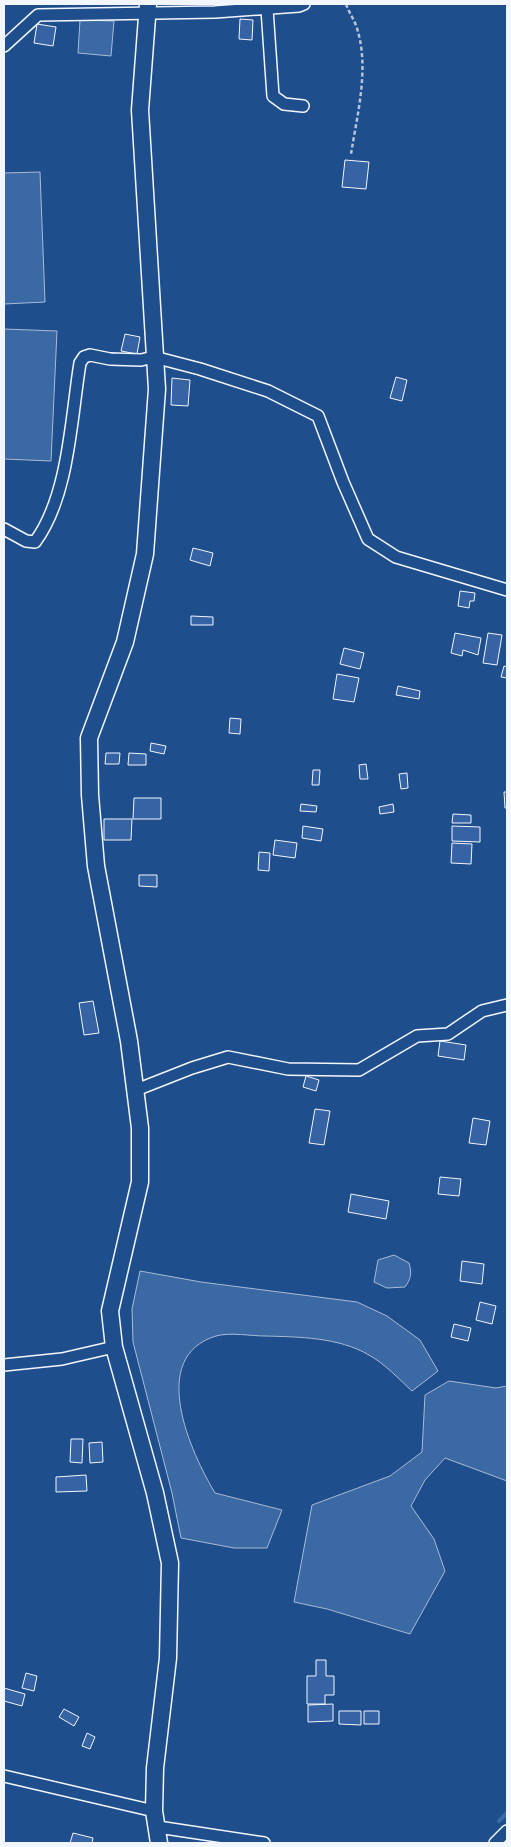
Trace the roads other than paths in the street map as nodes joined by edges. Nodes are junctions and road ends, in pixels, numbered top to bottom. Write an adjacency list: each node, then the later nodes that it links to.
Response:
1 (304, 4): 3 (street)
2 (147, 8): 3 (street); 4 (street); 6 (street)
3 (267, 9): 5 (street)
4 (4, 46)
5 (303, 106)
6 (154, 357): 7 (street); 8 (street); 10 (street)
7 (4, 529)
8 (507, 590)
9 (507, 1005): 10 (street)
10 (136, 1090): 11 (street)
11 (114, 1347): 12 (street); 14 (street)
12 (4, 1365)
13 (4, 1776): 14 (street)
14 (154, 1810): 16 (street)
15 (507, 1831): 18 (street)
16 (158, 1835): 17 (street)
17 (264, 1843)
18 (495, 1843)

